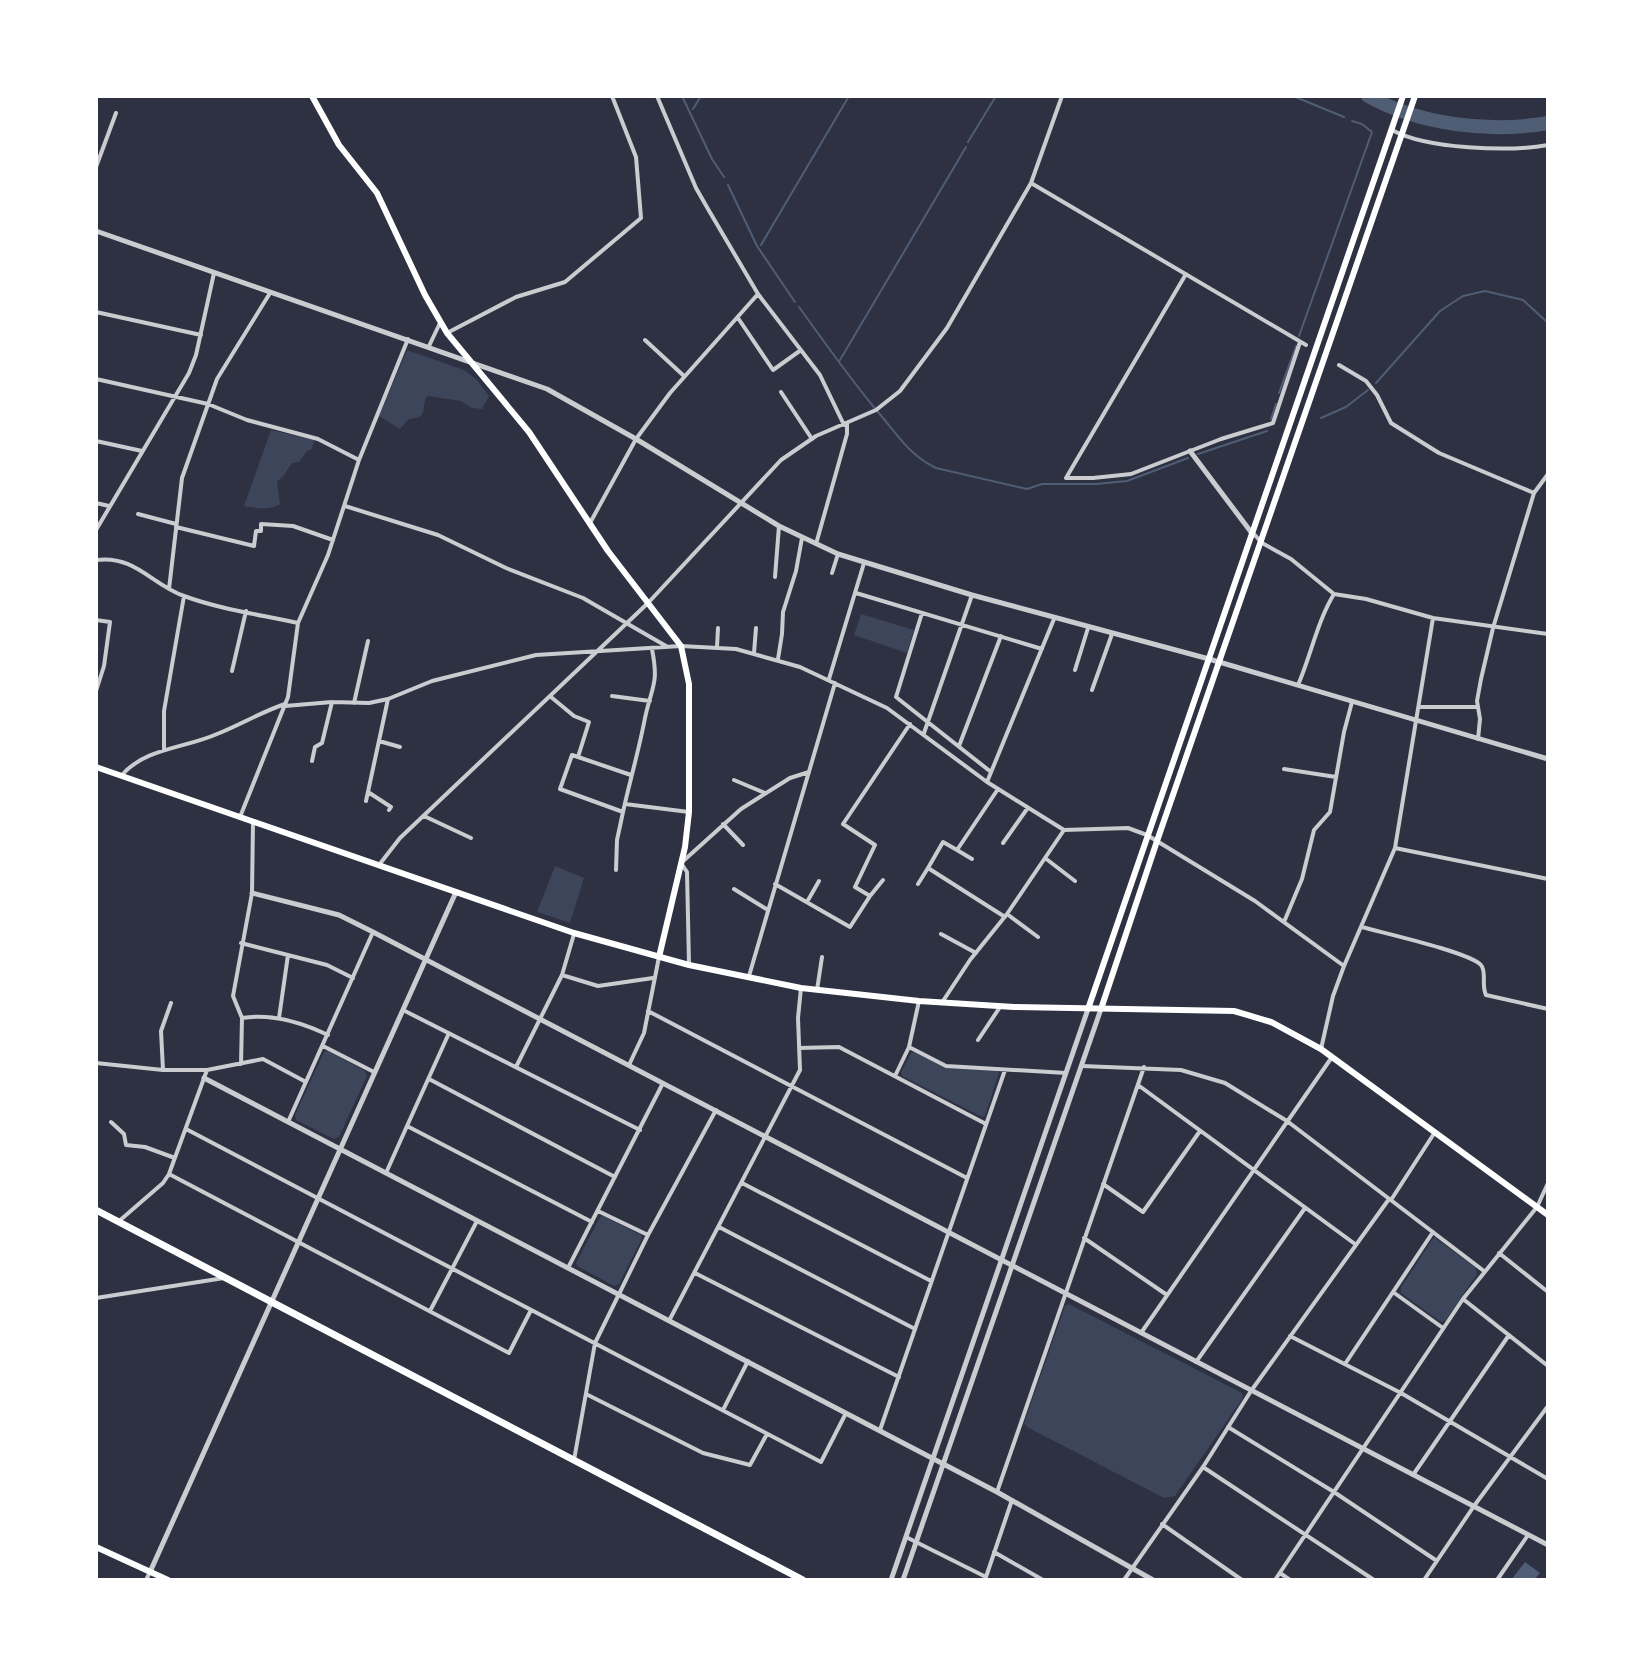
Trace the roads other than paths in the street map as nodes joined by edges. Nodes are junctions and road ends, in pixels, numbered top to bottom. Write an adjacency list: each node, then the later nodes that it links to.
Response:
1 (312, 96): 20 (main road)
2 (612, 96): 21 (street)
3 (657, 96): 17 (street)
4 (1062, 96): 12 (street)
5 (1403, 96): 8 (main road)
6 (1415, 96): 9 (main road)
7 (116, 113): 11 (street)
8 (1392, 130): 9 (street); 52 (main road)
9 (1403, 132): 10 (street); 55 (main road)
10 (1548, 145)
11 (96, 167)
12 (1031, 183): 15 (street); 34 (street)
13 (96, 231): 14 (street)
14 (214, 273): 16 (street); 22 (street)
15 (1186, 274): 39 (street); 39 (street)
16 (271, 291): 23 (street); 33 (street)
17 (758, 294): 19 (street); 26 (street)
18 (96, 312): 22 (street)
19 (738, 318): 26 (street); 29 (street)
20 (440, 323): 21 (main road); 25 (street)
21 (447, 333): 27 (main road)
22 (201, 335): 32 (street)
23 (408, 339): 25 (street); 40 (street)
24 (645, 340): 29 (street)
25 (429, 346): 27 (street)
26 (802, 350): 34 (street)
27 (468, 360): 35 (street); 48 (main road)
28 (1339, 365): 42 (street)
29 (684, 376): 35 (street)
30 (96, 379): 32 (street)
31 (781, 392): 36 (street)
32 (177, 396): 33 (street); 38 (street)
33 (208, 404): 40 (street); 49 (street)
34 (845, 424): 36 (street); 56 (street)
35 (636, 439): 44 (street); 48 (street)
36 (812, 439): 44 (street)
37 (96, 441): 38 (street)
38 (142, 451): 45 (street)
39 (1190, 451): 52 (street)
40 (359, 460): 46 (street)
41 (1548, 474): 42 (street)
42 (1534, 493): 81 (street)
43 (96, 503): 45 (street)
44 (740, 504): 50 (street); 67 (street)
45 (109, 506): 51 (street)
46 (344, 506): 54 (street); 76 (street)
47 (138, 514): 49 (street)
48 (589, 524): 67 (main road)
49 (176, 526): 54 (street); 62 (street)
50 (779, 526): 53 (street); 61 (street)
51 (96, 530)
52 (1251, 532): 55 (street); 96 (main road)
53 (802, 538): 56 (street); 70 (street)
54 (333, 540): 75 (street)
55 (1262, 543): 64 (street); 97 (main road)
56 (816, 544): 57 (street)
57 (838, 554): 59 (street); 60 (street)
58 (96, 560): 62 (street)
59 (864, 563): 63 (street); 65 (street)
60 (832, 573)
61 (775, 577)
62 (169, 589): 66 (street)
63 (856, 593): 71 (street); 100 (street)
64 (1334, 594): 72 (street); 102 (street)
65 (972, 595): 73 (street); 77 (street)
66 (184, 596): 68 (street); 123 (street)
67 (648, 603): 76 (street); 86 (main road)
68 (246, 611): 75 (street); 99 (street)
69 (775, 612): 70 (street)
70 (783, 612): 95 (street)
71 (922, 613): 77 (street); 116 (street)
72 (1433, 618): 81 (street); 113 (street)
73 (1054, 619): 80 (street); 90 (street)
74 (96, 620): 94 (street)
75 (298, 623): 112 (street)
76 (626, 623): 88 (street); 91 (street)
77 (963, 624): 84 (street); 116 (street)
78 (718, 628): 87 (street)
79 (756, 628): 92 (street)
80 (1088, 628): 82 (street); 98 (street)
81 (1493, 628): 83 (street); 114 (street)
82 (1112, 634): 96 (street); 103 (street)
83 (1548, 634)
84 (1001, 636): 90 (street); 122 (street)
85 (368, 641): 111 (street)
86 (681, 646): 87 (street); 88 (street); 144 (main road)
87 (717, 647): 92 (street)
88 (668, 648): 89 (street)
89 (652, 649): 91 (street); 108 (street)
90 (1042, 649): 130 (street)
91 (597, 652): 106 (street); 107 (street)
92 (754, 653): 95 (street)
93 (96, 656): 94 (street)
94 (105, 658): 104 (street)
95 (778, 659): 100 (street)
96 (1209, 659): 97 (street); 150 (main road)
97 (1220, 662): 102 (street); 152 (main road)
98 (1075, 670)
99 (232, 671)
100 (828, 680): 101 (street)
101 (835, 683): 117 (street); 129 (street)
102 (1298, 685): 109 (street)
103 (1092, 690)
104 (96, 691)
105 (612, 696): 108 (street)
106 (551, 697): 124 (street); 145 (street)
107 (388, 699): 111 (street); 120 (street)
108 (650, 701): 132 (street)
109 (1353, 701): 115 (street); 133 (street)
110 (332, 702): 111 (street); 112 (street); 126 (street)
111 (354, 703)
112 (285, 705): 123 (street); 146 (street)
113 (1420, 707): 114 (street); 115 (street)
114 (1477, 707): 119 (street)
115 (1417, 721): 119 (street); 155 (street)
116 (928, 722): 118 (street); 122 (street)
117 (910, 724): 118 (street); 172 (street)
118 (924, 733): 135 (street)
119 (1478, 739): 125 (street)
120 (379, 741): 121 (street); 137 (street)
121 (400, 747)
122 (959, 747): 130 (street)
123 (164, 750): 131 (street)
124 (578, 757): 132 (street); 143 (street)
125 (1548, 759)
126 (312, 761)
127 (96, 767): 131 (main road)
128 (1284, 769): 133 (street)
129 (809, 772): 138 (street); 167 (street)
130 (991, 772): 135 (street)
131 (122, 775): 146 (main road)
132 (631, 775): 140 (street)
133 (1336, 777): 176 (street)
134 (734, 780): 138 (street)
135 (987, 782): 136 (street)
136 (998, 789): 141 (street); 156 (street)
137 (368, 792): 139 (street); 142 (street)
138 (766, 793): 148 (street)
139 (366, 801)
140 (625, 804): 143 (street); 144 (street)
141 (1027, 808): 149 (street); 153 (street)
142 (389, 810)
143 (623, 812): 162 (street)
144 (689, 812): 159 (main road)
145 (424, 816): 151 (street); 160 (street)
146 (240, 817): 147 (main road)
147 (253, 822): 160 (main road); 171 (street)
148 (723, 824): 154 (street); 159 (street)
149 (1064, 830): 150 (street); 157 (street)
150 (1147, 835): 152 (street); 201 (main road)
151 (471, 838)
152 (1157, 841): 176 (street); 202 (main road)
153 (1003, 843)
154 (743, 845)
155 (1395, 848): 163 (street); 177 (street)
156 (957, 850): 158 (street); 161 (street)
157 (1045, 858): 166 (street); 175 (street)
158 (972, 859)
159 (681, 863): 185 (main road); 188 (street)
160 (379, 865): 170 (main road)
161 (928, 868): 168 (street); 175 (street)
162 (616, 870)
163 (1548, 879)
164 (883, 880): 172 (street)
165 (819, 881): 173 (street)
166 (1075, 881)
167 (775, 884): 173 (street); 174 (street)
168 (918, 884)
169 (734, 889): 174 (street)
170 (456, 892): 179 (main road); 187 (street)
171 (252, 893): 178 (street); 182 (street)
172 (870, 896): 173 (street)
173 (807, 902)
174 (768, 910): 193 (street)
175 (1006, 916): 181 (street); 183 (street)
176 (1284, 922): 189 (street)
177 (1362, 927): 189 (street); 203 (street)
178 (373, 932): 187 (street); 191 (street)
179 (574, 933): 185 (main road); 190 (street)
180 (941, 934): 183 (street)
181 (1038, 937)
182 (241, 943): 184 (street); 205 (street)
183 (976, 953): 198 (street)
184 (288, 955): 191 (street); 206 (street)
185 (659, 957): 188 (main road); 192 (street)
186 (822, 957): 195 (street)
187 (426, 959): 200 (street); 207 (street)
188 (689, 965): 193 (main road)
189 (1344, 966): 214 (street)
190 (562, 975): 192 (street); 207 (street)
191 (353, 978): 209 (street)
192 (654, 978): 204 (street)
193 (748, 978): 194 (main road)
194 (801, 988): 195 (main road); 213 (street)
195 (817, 990): 196 (main road)
196 (919, 1001): 198 (main road); 212 (street)
197 (171, 1003): 222 (street)
198 (941, 1003): 199 (main road)
199 (1000, 1007): 201 (main road); 210 (street)
200 (403, 1009): 208 (street); 225 (street)
201 (1088, 1009): 202 (main road); 226 (street)
202 (1101, 1009): 214 (main road); 219 (street)
203 (1548, 1009)
204 (648, 1011): 218 (street); 233 (street)
205 (242, 1018): 206 (street); 217 (street)
206 (279, 1018): 209 (street)
207 (541, 1019): 218 (street); 220 (street)
208 (449, 1033): 220 (street); 229 (street)
209 (328, 1035): 211 (street)
210 (978, 1040)
211 (323, 1046): 225 (street); 230 (street)
212 (909, 1047): 224 (street); 227 (street)
213 (799, 1048): 227 (street); 233 (street)
214 (1321, 1049): 215 (main road)
215 (1332, 1057): 235 (street); 243 (main road)
216 (96, 1063): 222 (street)
217 (241, 1064): 223 (street); 230 (street)
218 (629, 1065): 231 (street)
219 (1082, 1066): 221 (street); 274 (street)
220 (516, 1067): 241 (street)
221 (1144, 1067): 232 (street); 235 (street)
222 (163, 1070): 223 (street)
223 (207, 1070): 228 (street)
224 (1005, 1070): 226 (street); 238 (street)
225 (374, 1073): 245 (street)
226 (1066, 1073): 273 (street)
227 (895, 1076): 238 (street)
228 (204, 1078): 237 (street); 240 (street)
229 (429, 1079): 239 (street); 250 (street)
230 (306, 1082): 237 (street)
231 (663, 1083): 234 (street); 241 (street)
232 (1138, 1085): 242 (street); 254 (street)
233 (792, 1086): 244 (street); 251 (street)
234 (716, 1110): 244 (street); 268 (street)
235 (1287, 1121): 247 (street); 256 (street)
236 (111, 1122): 246 (street)
237 (288, 1122): 245 (street)
238 (986, 1124): 251 (street)
239 (407, 1126): 248 (street); 264 (street)
240 (186, 1129): 246 (street); 255 (street)
241 (640, 1130): 250 (street)
242 (1200, 1131): 247 (street); 254 (street)
243 (1435, 1132): 256 (street); 257 (main road)
244 (766, 1136): 252 (street); 266 (street)
245 (341, 1150): 248 (street); 255 (street)
246 (175, 1158): 249 (street)
247 (1254, 1170): 258 (street); 285 (street)
248 (386, 1173): 262 (street)
249 (169, 1174): 263 (street); 270 (street)
250 (615, 1177): 260 (street)
251 (967, 1178): 266 (street)
252 (742, 1183): 265 (street); 280 (street)
253 (1548, 1183): 257 (street)
254 (1103, 1184): 269 (street)
255 (318, 1199): 270 (street); 276 (street)
256 (1390, 1200): 267 (street); 271 (street)
257 (1537, 1207): 261 (main road); 272 (street)
258 (1305, 1208): 271 (street); 299 (street)
259 (96, 1210): 263 (highway)
260 (598, 1211): 264 (street); 268 (street)
261 (1548, 1215)
262 (477, 1221): 275 (street); 276 (street)
263 (118, 1222): 279 (highway)
264 (592, 1222): 275 (street)
265 (719, 1227): 278 (street); 293 (street)
266 (947, 1231): 273 (street); 280 (street)
267 (1433, 1232): 277 (street); 281 (street)
268 (648, 1235): 284 (street)
269 (1084, 1238): 283 (street); 285 (street)
270 (298, 1243): 288 (street); 290 (street)
271 (1355, 1245): 296 (street)
272 (1499, 1253): 277 (street); 282 (street)
273 (1001, 1259): 274 (street); 316 (street)
274 (1013, 1265): 283 (street); 317 (street)
275 (568, 1268): 284 (street)
276 (452, 1270): 289 (street); 290 (street)
277 (1484, 1271): 287 (street)
278 (695, 1273): 291 (street); 302 (street)
279 (224, 1278): 286 (street); 288 (highway)
280 (931, 1281): 293 (street)
281 (1393, 1292): 292 (street); 300 (street)
282 (1548, 1292)
283 (1065, 1293): 294 (street); 321 (street)
284 (619, 1294): 291 (street); 297 (street)
285 (1167, 1295): 294 (street)
286 (96, 1298)
287 (1463, 1299): 292 (street); 295 (street)
288 (270, 1303): 315 (highway); 335 (street)
289 (531, 1310): 290 (street); 297 (street)
290 (430, 1311)
291 (670, 1319): 298 (street)
292 (1444, 1328): 304 (street)
293 (915, 1329): 302 (street)
294 (1141, 1333): 299 (street)
295 (1509, 1335): 301 (street); 309 (street)
296 (1290, 1336): 300 (street); 303 (street)
297 (595, 1343): 305 (street); 307 (street)
298 (748, 1361): 307 (street); 308 (street)
299 (1196, 1362): 303 (street)
300 (1345, 1364): 304 (street)
301 (1548, 1366)
302 (899, 1377): 311 (street)
303 (1251, 1391): 310 (street); 313 (street)
304 (1401, 1393): 309 (street); 313 (street)
305 (586, 1394): 312 (street); 315 (street)
306 (1548, 1406): 314 (street)
307 (723, 1410): 312 (street)
308 (846, 1413): 311 (street); 312 (street)
309 (1449, 1421): 314 (street); 319 (street)
310 (1228, 1427): 318 (street); 322 (street)
311 (880, 1431): 316 (street)
312 (767, 1434)
313 (1363, 1449): 319 (street); 322 (street)
314 (1510, 1458): 320 (street); 324 (street)
315 (574, 1460): 339 (highway)
316 (934, 1460): 317 (street); 328 (street)
317 (942, 1464): 321 (street); 329 (street)
318 (1203, 1467): 325 (street); 326 (street)
319 (1413, 1475): 324 (street)
320 (1548, 1479)
321 (997, 1492): 323 (street)
322 (1334, 1492): 326 (street); 333 (street)
323 (1012, 1500): 332 (street); 334 (street)
324 (1474, 1506): 327 (street); 333 (street)
325 (1162, 1524): 334 (street); 345 (street)
326 (1305, 1535): 336 (street); 348 (street)
327 (1528, 1535): 330 (street); 350 (street)
328 (905, 1537): 329 (street); 340 (street)
329 (916, 1542): 332 (street); 341 (street)
330 (1548, 1545)
331 (96, 1547): 335 (main road)
332 (994, 1552): 342 (street)
333 (1437, 1561): 349 (street)
334 (1132, 1567): 343 (street); 344 (street)
335 (150, 1572): 337 (street); 338 (main road)
336 (1280, 1573): 346 (street); 347 (street)
337 (146, 1580)
338 (168, 1580)
339 (803, 1580)
340 (891, 1580)
341 (903, 1580)
342 (1043, 1580)
343 (1124, 1580)
344 (1153, 1580)
345 (1242, 1580)
346 (1275, 1580)
347 (1290, 1580)
348 (1374, 1580)
349 (1424, 1580)
350 (1497, 1580)

